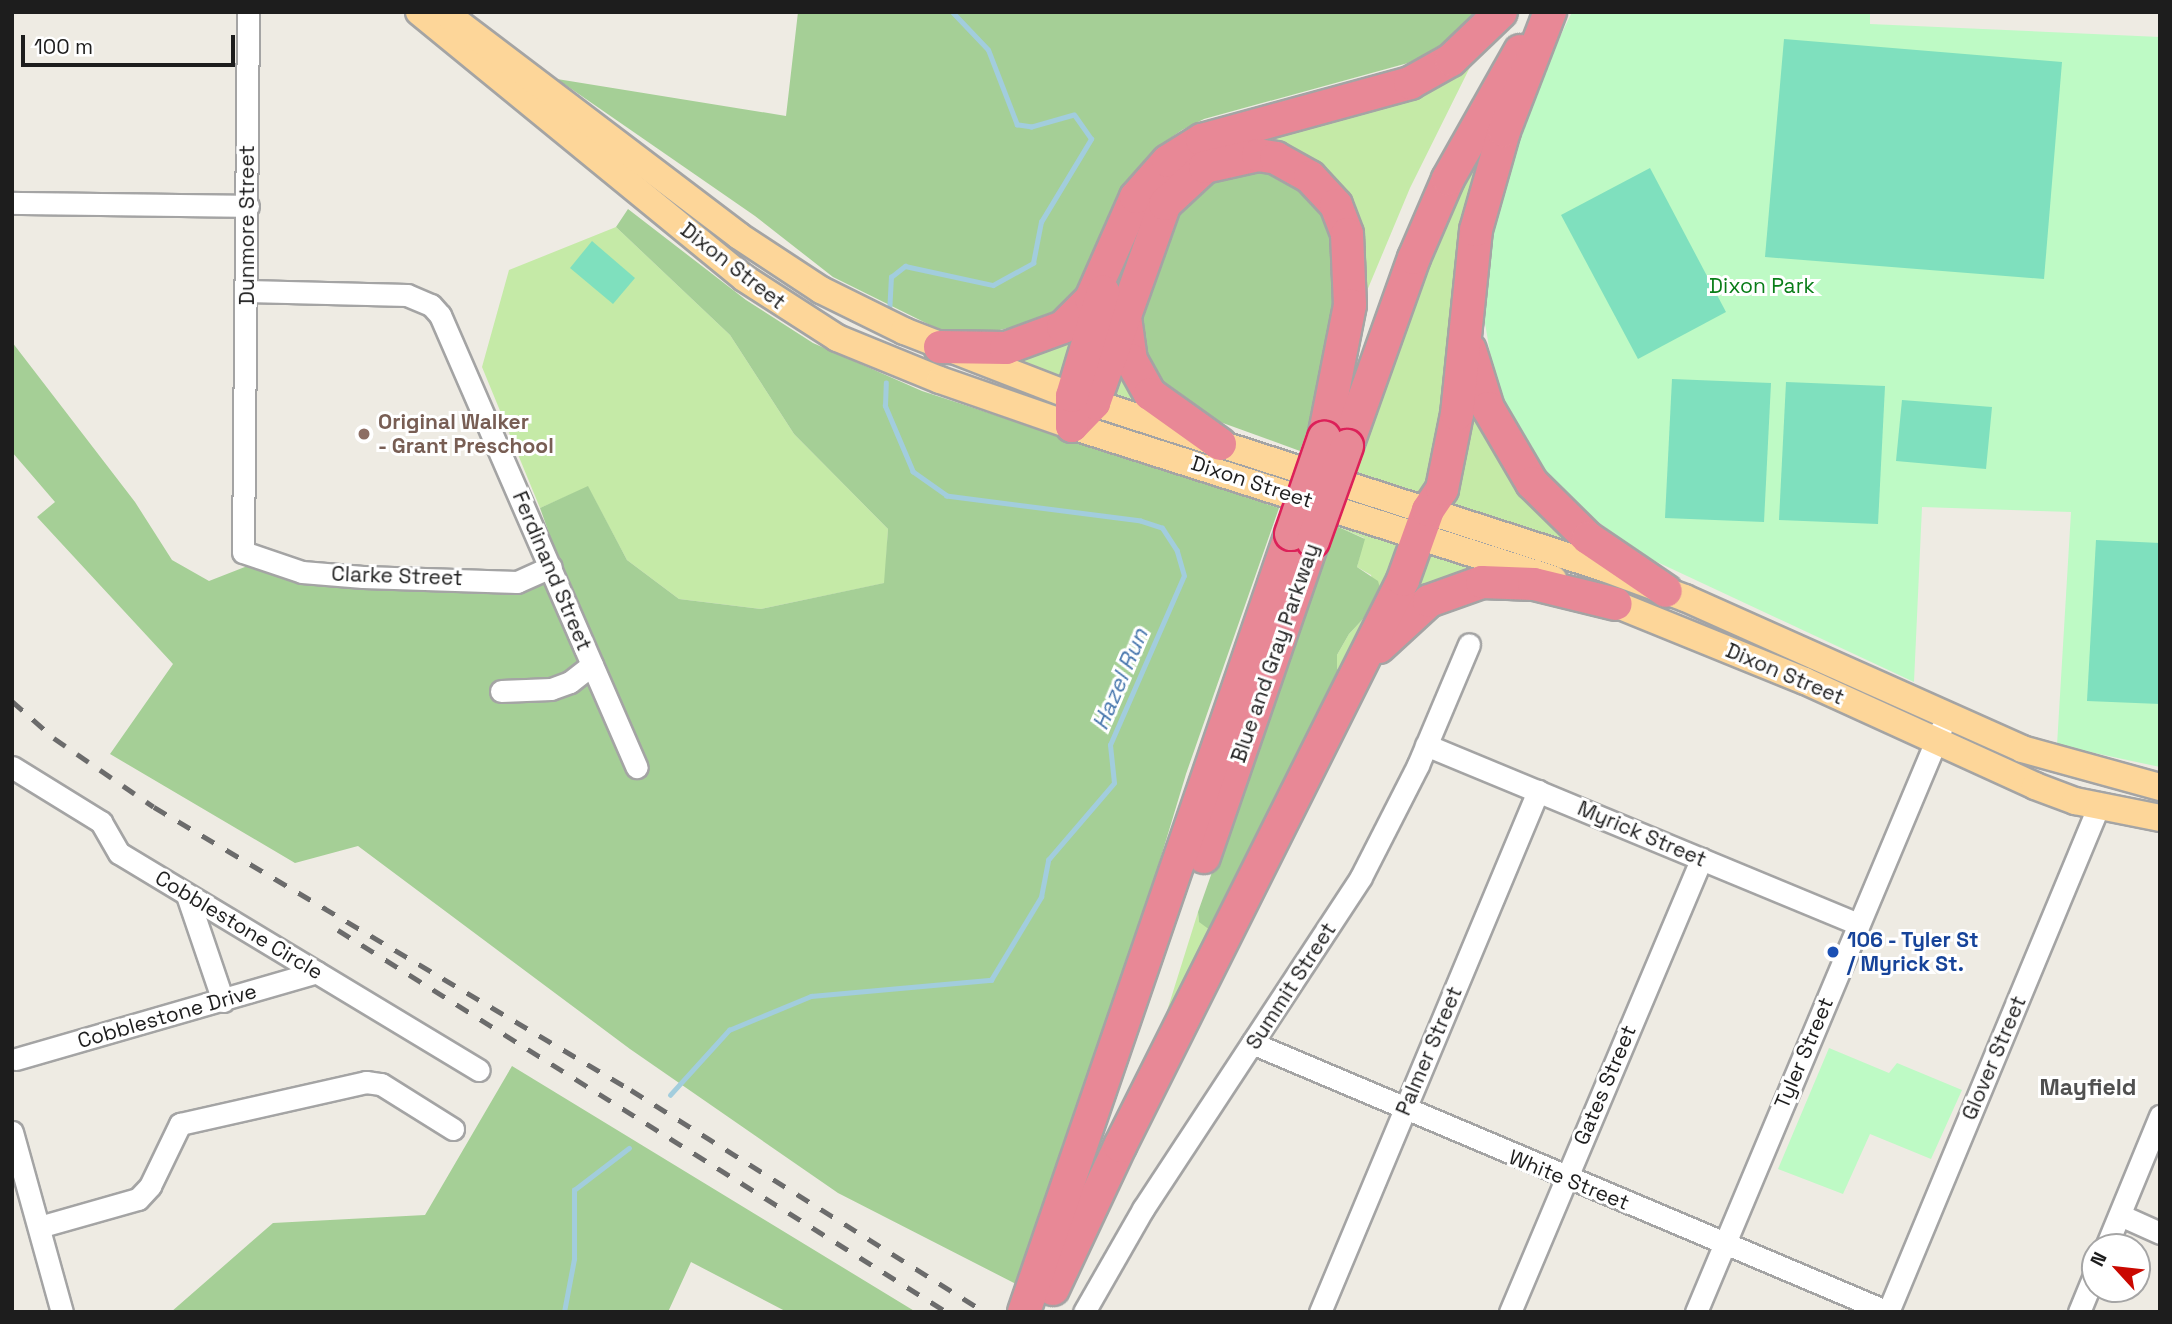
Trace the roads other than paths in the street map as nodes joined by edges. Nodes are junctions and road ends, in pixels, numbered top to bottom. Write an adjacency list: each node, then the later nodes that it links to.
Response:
1 (248, 12): 11 (street, Dunmore Street)
2 (419, 12): 17 (main road, Dixon Street)
3 (443, 12): 9 (main road, Dixon Street)
4 (455, 12): 9 (main road)
5 (1501, 12): 12 (highway)
6 (1521, 12): 18 (highway, Blue and Gray Parkway)
7 (1544, 12): 18 (highway, Blue and Gray Parkway)
8 (1550, 12): 15 (highway)
9 (492, 46): 16 (main road, Dixon Street)
10 (12, 203): 11 (street)
11 (248, 206): 13 (street, Dunmore Street)
12 (1113, 253): 16 (highway); 17 (highway)
13 (247, 291): 21 (street, Dunmore Street); 22 (street, Ferdinand Street)
14 (1125, 312): 17 (highway); 18 (highway); 19 (highway)
15 (1465, 324): 20 (highway); 23 (highway)
16 (940, 347): 17 (main road, Dixon Street)
17 (1079, 408): 19 (main road, Dixon Street); 20 (main road, Dixon Street)
18 (1336, 442): 55 (highway, Blue and Gray Parkway, bridge)
19 (1220, 444): 20 (main road, Dixon Street)
20 (1423, 522): 23 (main road, Dixon Street); 24 (main road, Dixon Street); 27 (highway)
21 (243, 552): 22 (street, Clarke Street)
22 (551, 567): 26 (street, Ferdinand Street)
23 (1666, 591): 29 (main road, Dixon Street)
24 (1616, 604): 27 (highway); 29 (main road, Dixon Street)
25 (1469, 644): 30 (street, Summit Street)
26 (592, 665): 28 (street); 32 (street, Ferdinand Street)
27 (1353, 682): 55 (highway)
28 (500, 691)
29 (1941, 729): 33 (main road, Dixon Street); 35 (main road, Dixon Street); 39 (street, Tyler Street)
30 (1426, 745): 34 (street, Myrick Street); 42 (street, Summit Street)
31 (12, 767): 38 (street, Cobblestone Circle)
32 (637, 767)
33 (2160, 787)
34 (1538, 791): 37 (street, Myrick Street); 45 (street, Palmer Street)
35 (2099, 805): 36 (main road, Dixon Street); 62 (street, Glover Street)
36 (2160, 818)
37 (1701, 859): 39 (street, Myrick Street); 49 (street, Gates Street)
38 (187, 895): 40 (street, Cobblestone Circle); 41 (street)
39 (1858, 924): 54 (street, Tyler Street)
40 (317, 972): 41 (street, Cobblestone Drive); 44 (street, Cobblestone Circle)
41 (223, 1001): 43 (street, Cobblestone Drive)
42 (1252, 1043): 45 (street, White Street); 58 (street, Summit Street)
43 (14, 1063)
44 (479, 1070)
45 (1404, 1111): 49 (street, White Street); 59 (street, Palmer Street)
46 (2160, 1116): 50 (street)
47 (453, 1129): 51 (street)
48 (12, 1132): 51 (street)
49 (1565, 1178): 54 (street, White Street); 60 (street, Gates Street)
50 (2120, 1215): 52 (street); 53 (street)
51 (39, 1227): 56 (street)
52 (2112, 1233)
53 (2160, 1233)
54 (1724, 1243): 61 (street, Tyler Street); 62 (street, White Street)
55 (1045, 1293): 57 (highway, Blue and Gray Parkway)
56 (62, 1312)
57 (1024, 1312)
58 (1084, 1312)
59 (1320, 1312)
60 (1510, 1312)
61 (1696, 1312)
62 (1888, 1312)

